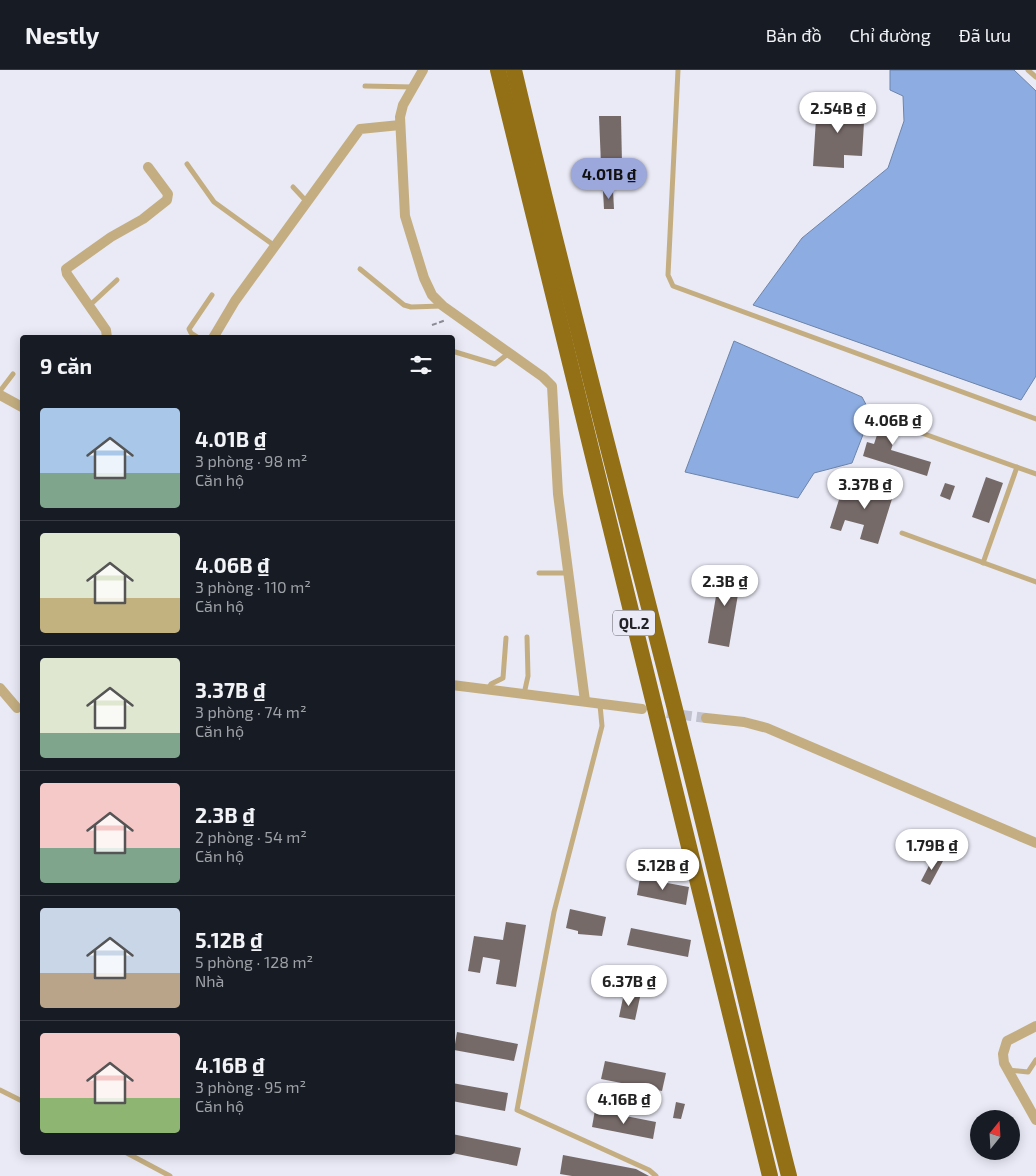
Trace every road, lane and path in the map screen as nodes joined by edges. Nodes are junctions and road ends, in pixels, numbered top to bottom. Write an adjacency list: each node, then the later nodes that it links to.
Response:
1 (423, 70): 8 (street)
2 (498, 70): 59 (highway, QL.2)
3 (514, 70): 60 (highway, QL.2)
4 (678, 70): 29 (lane)
5 (1028, 70): 6 (lane)
6 (1036, 77)
7 (365, 86): 8 (lane)
8 (413, 87): 9 (street)
9 (400, 125): 13 (street); 19 (street)
10 (187, 164): 14 (lane)
11 (148, 167): 18 (street)
12 (293, 187): 13 (lane)
13 (307, 202): 14 (street)
14 (275, 246): 22 (street)
15 (360, 269): 19 (lane)
16 (117, 280): 18 (lane)
17 (212, 295): 21 (lane)
18 (89, 306): 20 (street)
19 (443, 306): 24 (street)
20 (107, 335)
21 (196, 335)
22 (215, 335)
23 (455, 352): 24 (lane)
24 (509, 353): 36 (street)
25 (13, 374): 26 (lane)
26 (0, 391)
27 (0, 395): 28 (street)
28 (20, 406)
29 (1036, 418)
30 (905, 427): 31 (lane)
31 (1017, 467): 32 (lane); 34 (lane)
32 (1036, 474)
33 (902, 533): 34 (lane)
34 (983, 563): 37 (lane)
35 (539, 572): 36 (lane)
36 (569, 573): 44 (street)
37 (1036, 582)
38 (527, 637): 43 (lane)
39 (506, 638): 42 (lane)
40 (455, 685): 42 (street)
41 (0, 688): 46 (street)
42 (488, 689): 43 (street)
43 (524, 694): 44 (street)
44 (585, 702): 45 (street)
45 (600, 705): 47 (street); 58 (lane)
46 (17, 708)
47 (642, 710)
48 (706, 718): 49 (street)
49 (1036, 843)
50 (1036, 1026): 52 (street)
51 (1036, 1060): 52 (lane)
52 (1008, 1070): 55 (street)
53 (0, 1090): 54 (lane)
54 (20, 1100)
55 (1036, 1120)
56 (131, 1155): 57 (lane)
57 (170, 1176)
58 (656, 1176)
59 (770, 1176)
60 (789, 1176)

